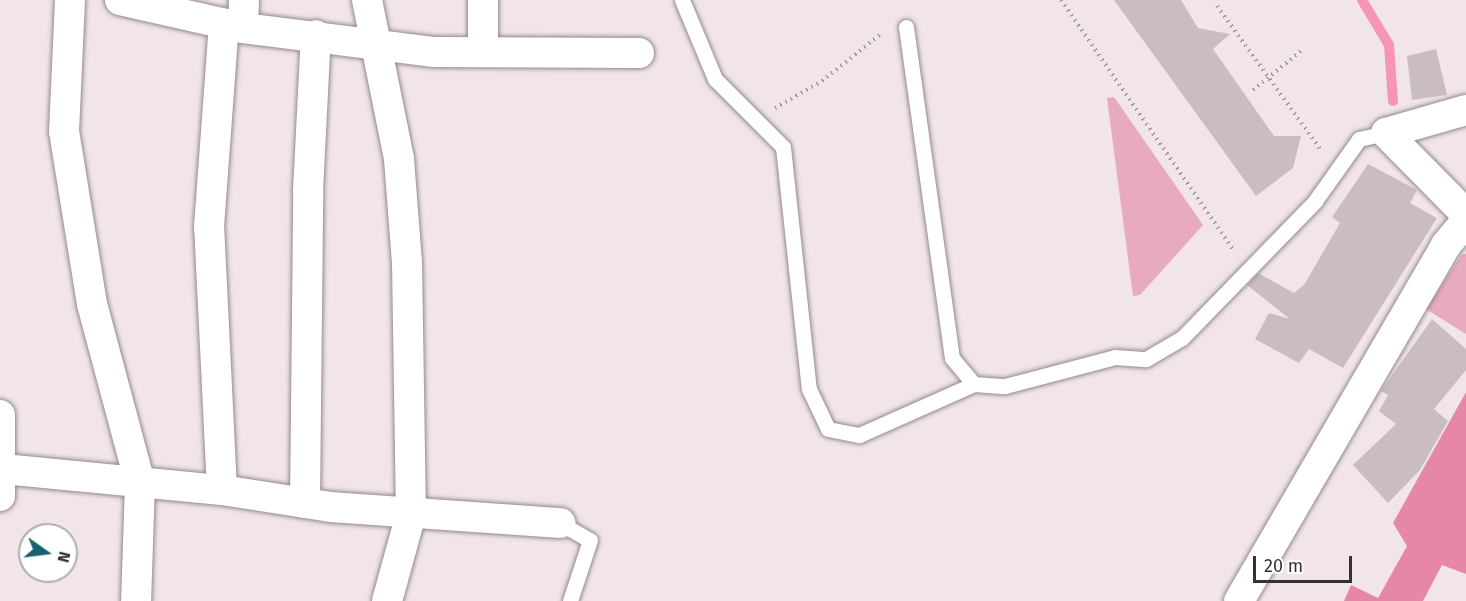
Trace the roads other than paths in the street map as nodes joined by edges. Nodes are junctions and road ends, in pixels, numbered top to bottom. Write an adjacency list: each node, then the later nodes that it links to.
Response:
1 (70, 0): 19 (street)
2 (120, 0): 6 (street)
3 (368, 0): 9 (street)
4 (483, 0): 10 (street)
5 (682, 0): 16 (lane)
6 (237, 17): 8 (street); 20 (street)
7 (906, 27): 16 (lane)
8 (316, 35): 9 (street); 21 (street)
9 (377, 42): 10 (street); 22 (street)
10 (483, 52): 11 (street)
11 (639, 53)
12 (1466, 110): 13 (street)
13 (1386, 133): 14 (street); 16 (lane)
14 (1466, 214)
15 (1466, 221): 27 (street)
16 (974, 384)
17 (0, 415): 18 (street)
18 (2, 482): 19 (street)
19 (140, 483): 20 (street); 24 (street)
20 (222, 490): 21 (street)
21 (305, 503): 22 (street)
22 (411, 514): 23 (street); 25 (street)
23 (560, 523): 26 (lane)
24 (136, 601)
25 (387, 601)
26 (570, 601)
27 (1239, 601)

